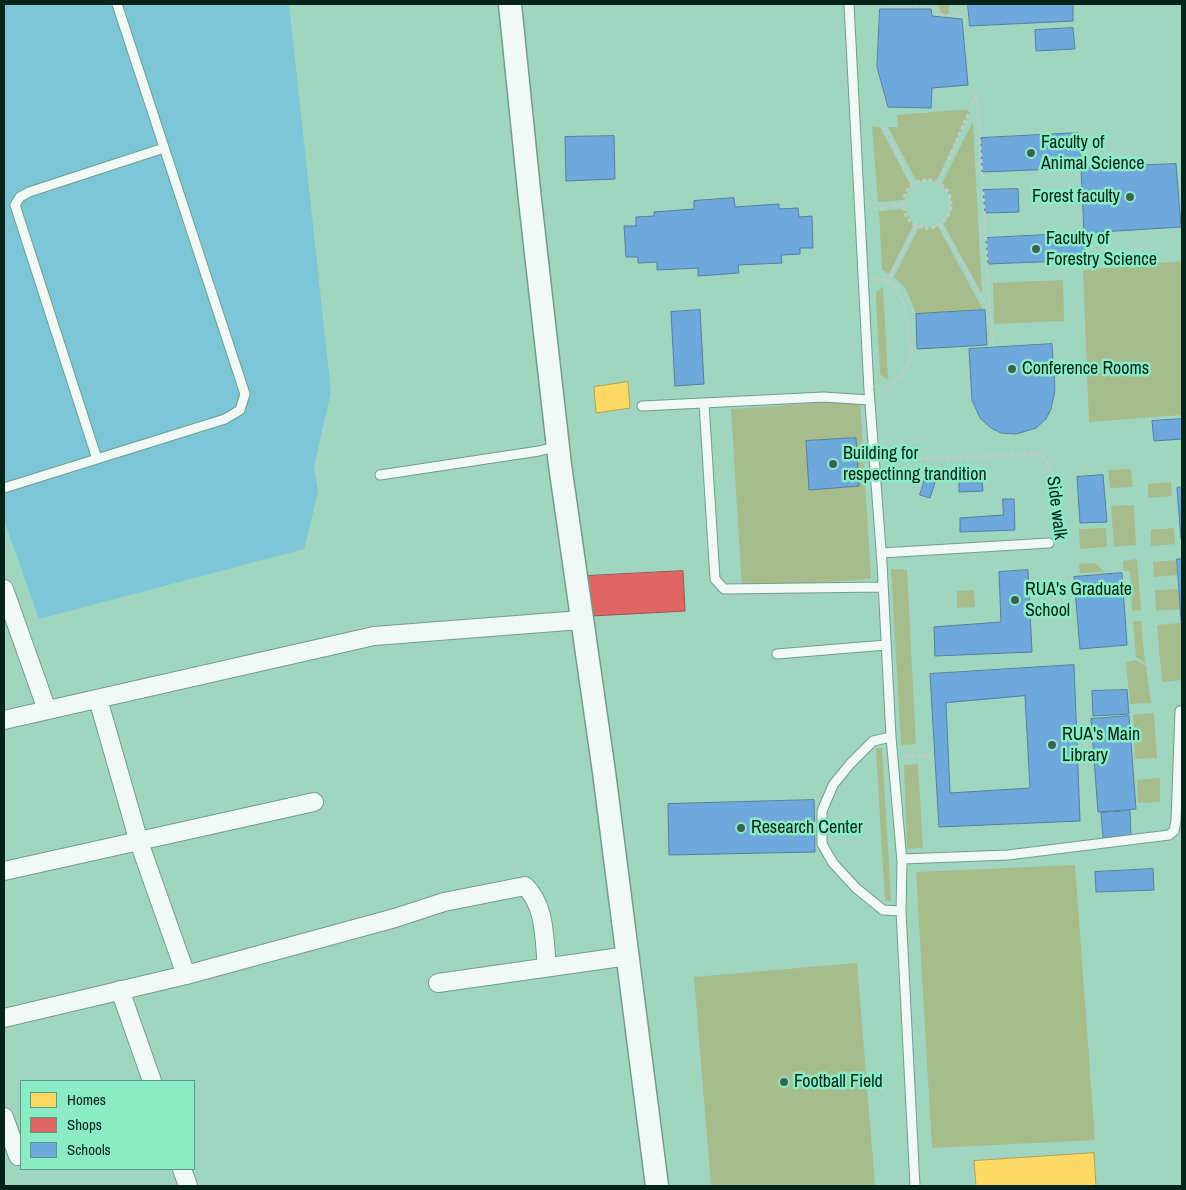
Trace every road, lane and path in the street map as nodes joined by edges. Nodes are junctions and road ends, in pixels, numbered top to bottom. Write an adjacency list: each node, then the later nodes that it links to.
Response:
1 (117, 4): 7 (lane)
2 (510, 4): 22 (street)
3 (849, 4): 11 (lane)
4 (890, 4): 5 (path)
5 (962, 4)
6 (884, 126): 9 (path)
7 (164, 148): 23 (lane); 23 (lane)
8 (938, 182): 9 (path); 12 (path); 16 (path)
9 (913, 185): 10 (path)
10 (903, 205): 11 (path); 13 (path)
11 (860, 210): 14 (lane)
12 (941, 225): 13 (path); 16 (path)
13 (916, 226): 15 (path)
14 (862, 277): 15 (path); 18 (lane)
15 (887, 282): 18 (path)
16 (990, 312): 17 (path)
17 (992, 345)
18 (869, 390): 19 (lane)
19 (869, 400): 20 (lane); 24 (lane)
20 (704, 403): 21 (lane); 30 (lane)
21 (642, 406)
22 (558, 446): 25 (lane); 32 (street)
23 (97, 459): 26 (lane)
24 (874, 460): 28 (path, Side walk); 29 (lane)
25 (380, 476)
26 (4, 488)
27 (1048, 543): 29 (lane)
28 (1060, 544)
29 (881, 553): 30 (lane)
30 (883, 587): 33 (lane)
31 (4, 589): 36 (street)
32 (581, 620): 35 (street); 47 (street)
33 (886, 645): 34 (lane); 39 (lane)
34 (777, 654)
35 (98, 699): 36 (street); 43 (street)
36 (47, 710): 38 (street)
37 (1180, 711): 44 (lane)
38 (4, 720)
39 (891, 737): 44 (lane); 46 (lane)
40 (929, 756): 41 (path)
41 (899, 758)
42 (314, 802): 43 (street)
43 (139, 842): 45 (street); 49 (street)
44 (902, 859): 46 (lane)
45 (4, 871)
46 (901, 911): 59 (lane)
47 (628, 956): 48 (street); 58 (street)
48 (547, 967): 49 (street); 50 (street)
49 (186, 975): 51 (street)
50 (438, 983)
51 (120, 990): 52 (street); 53 (street)
52 (4, 1018)
53 (152, 1080)
54 (4, 1117): 55 (street)
55 (14, 1158)
56 (182, 1170): 57 (street)
57 (188, 1186)
58 (657, 1186)
59 (915, 1186)

